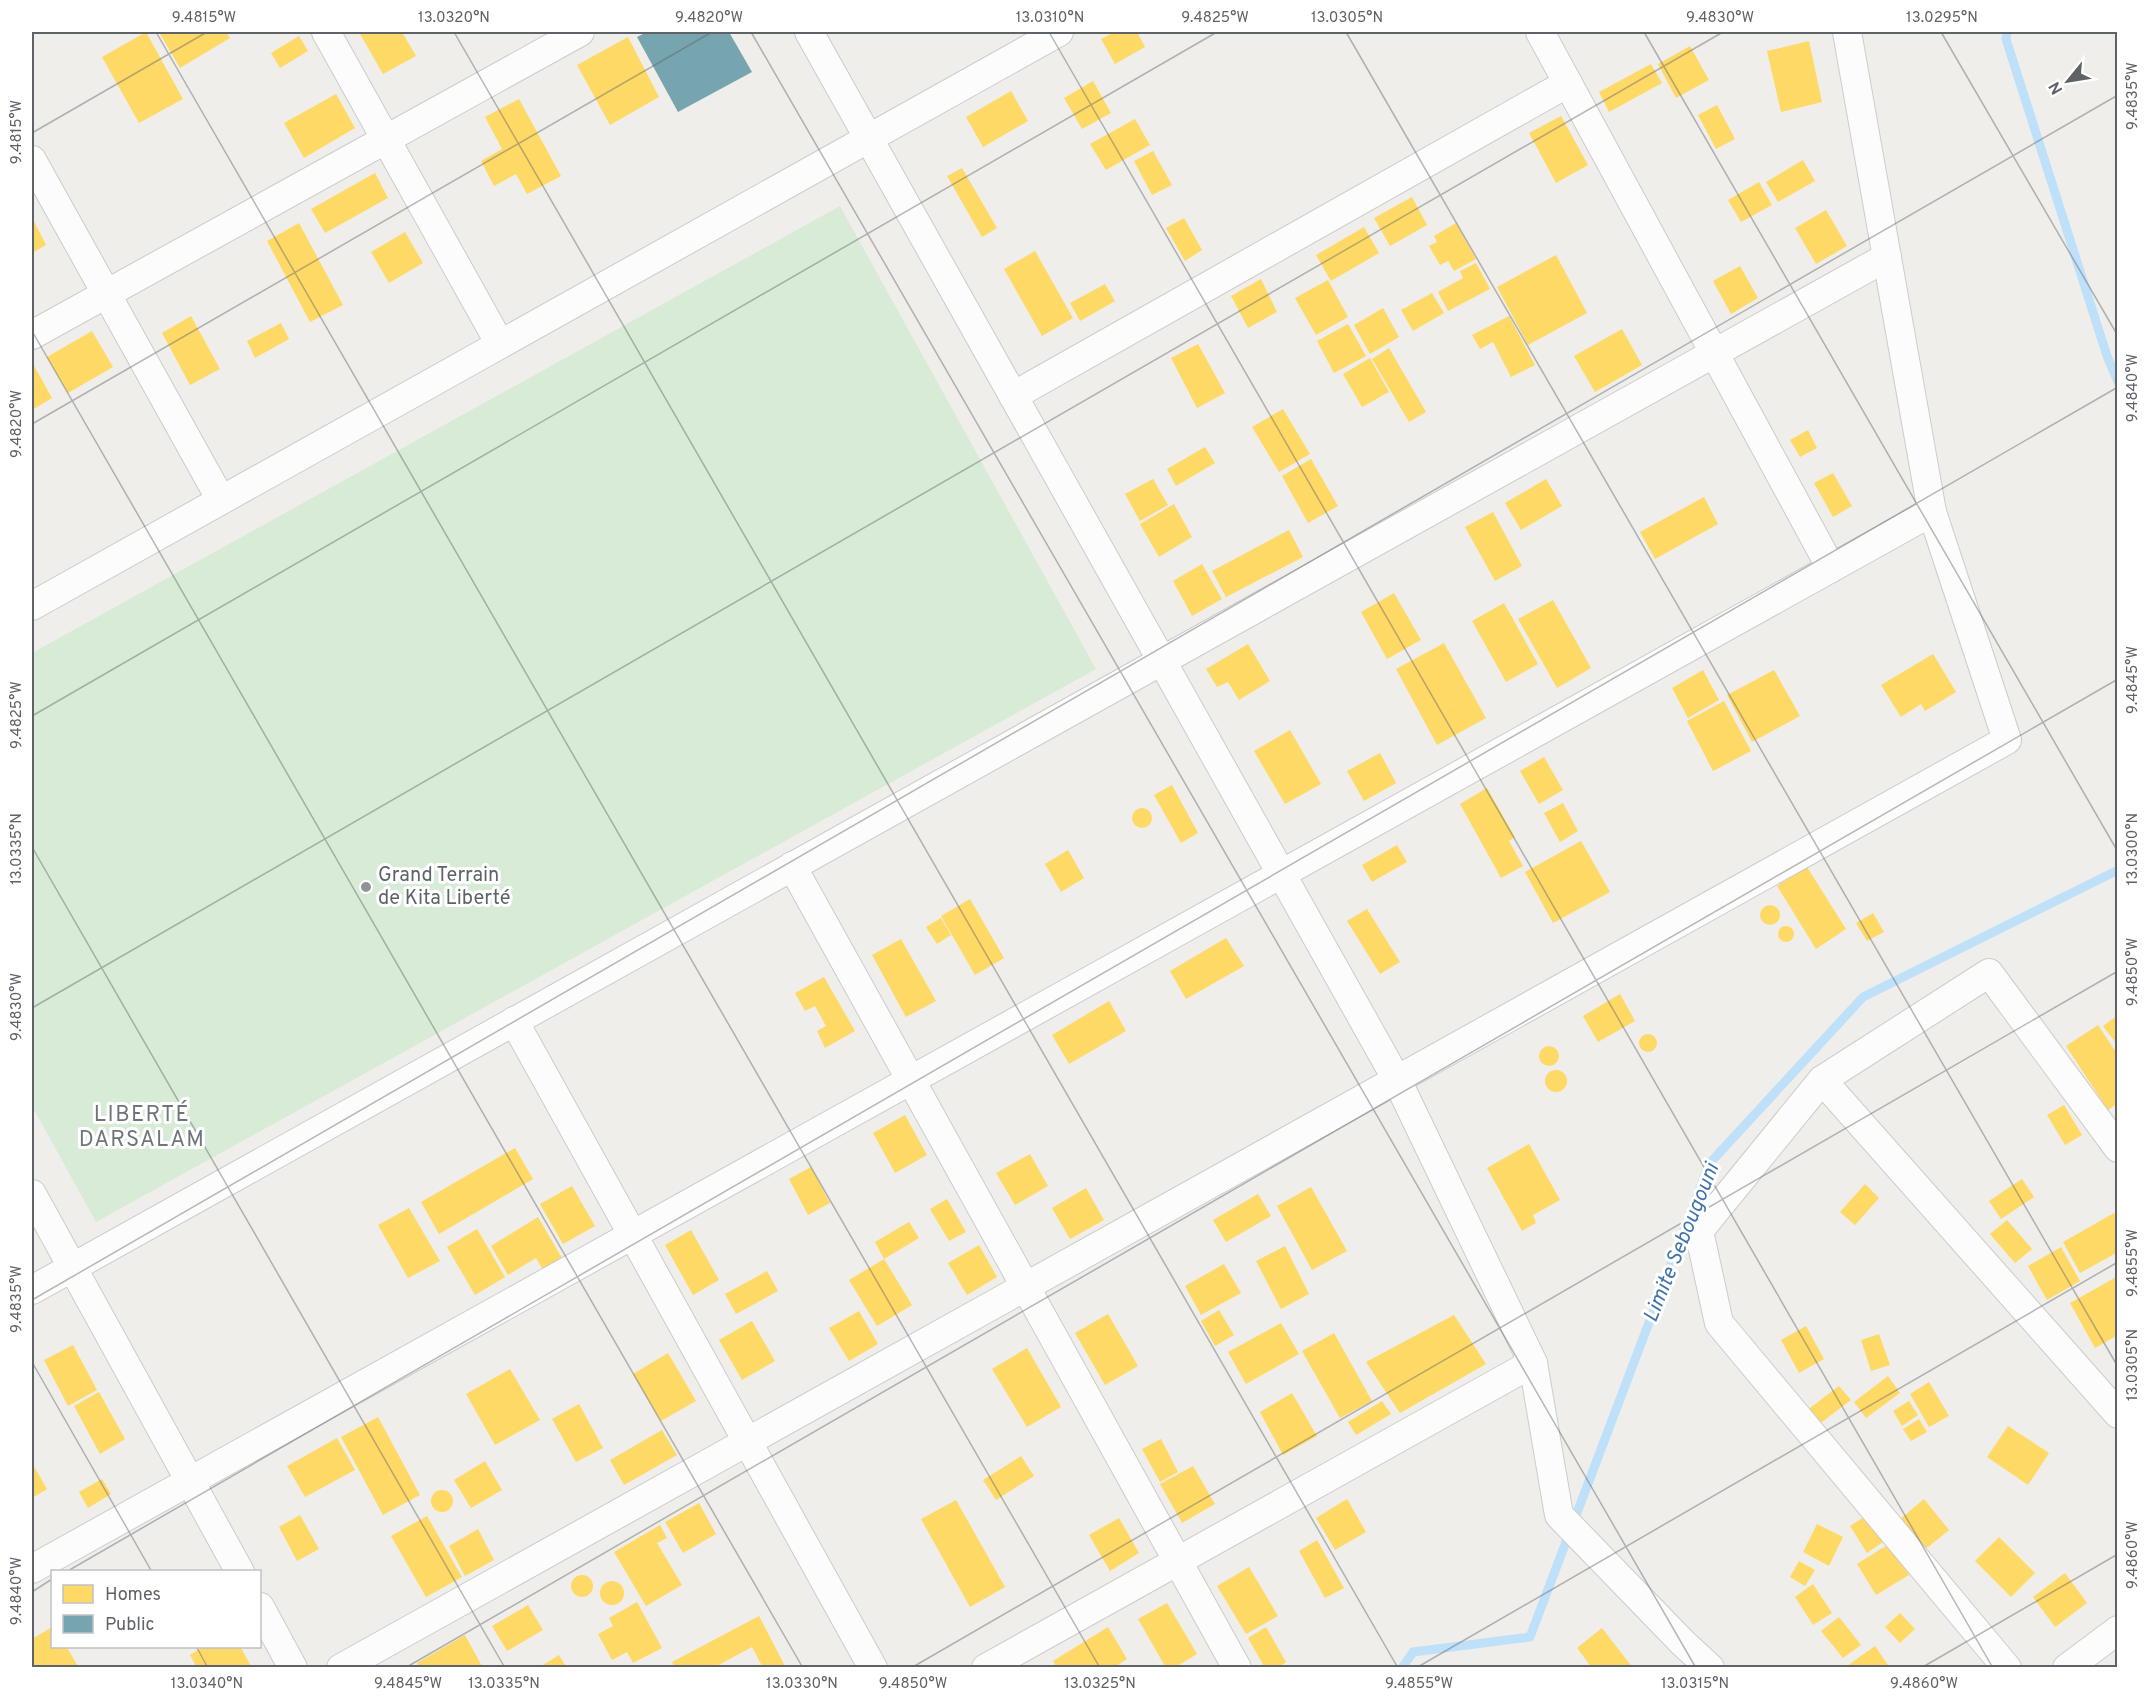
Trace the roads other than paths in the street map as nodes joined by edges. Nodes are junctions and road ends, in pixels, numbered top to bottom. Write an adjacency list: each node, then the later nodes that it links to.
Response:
1 (326, 32): 9 (street)
2 (580, 32): 9 (street)
3 (809, 32): 8 (street)
4 (1059, 32): 8 (street)
5 (1540, 32): 7 (street)
6 (1847, 32): 11 (street)
7 (1568, 83): 15 (street); 16 (street)
8 (868, 138): 14 (street); 16 (street)
9 (386, 139): 12 (street); 14 (street)
10 (32, 160): 12 (street)
11 (1887, 257): 15 (street); 18 (street)
12 (106, 294): 13 (street); 17 (street)
13 (32, 335)
14 (500, 344): 17 (street)
15 (1715, 353): 19 (street); 21 (street)
16 (1013, 396): 21 (street)
17 (221, 500): 20 (street)
18 (1932, 512): 19 (street); 26 (street)
19 (1831, 568): 23 (street)
20 (32, 606)
21 (1162, 661): 22 (street); 23 (street)
22 (792, 866): 24 (street); 25 (street)
23 (1281, 873): 25 (street); 26 (street)
24 (514, 1021): 30 (street); 31 (street)
25 (911, 1080): 30 (street); 32 (street)
26 (1397, 1080): 32 (street); 34 (street)
27 (1822, 1080): 28 (street); 35 (street); 50 (street)
28 (2118, 1148)
29 (32, 1194): 31 (street)
30 (632, 1235): 36 (street); 37 (street)
31 (72, 1267): 33 (street); 37 (street)
32 (1026, 1287): 36 (street); 38 (street)
33 (32, 1290)
34 (1533, 1363): 38 (street); 43 (street)
35 (2118, 1414)
36 (747, 1441): 45 (street); 46 (street)
37 (190, 1481): 39 (street); 40 (street)
38 (1178, 1561): 47 (street); 48 (street)
39 (32, 1569)
40 (239, 1570)
41 (261, 1609): 44 (street)
42 (2118, 1630): 51 (street)
43 (1679, 1655): 49 (street)
44 (293, 1668)
45 (341, 1668)
46 (873, 1668)
47 (986, 1668)
48 (1237, 1668)
49 (1710, 1668)
50 (2007, 1668)
51 (2067, 1668)

